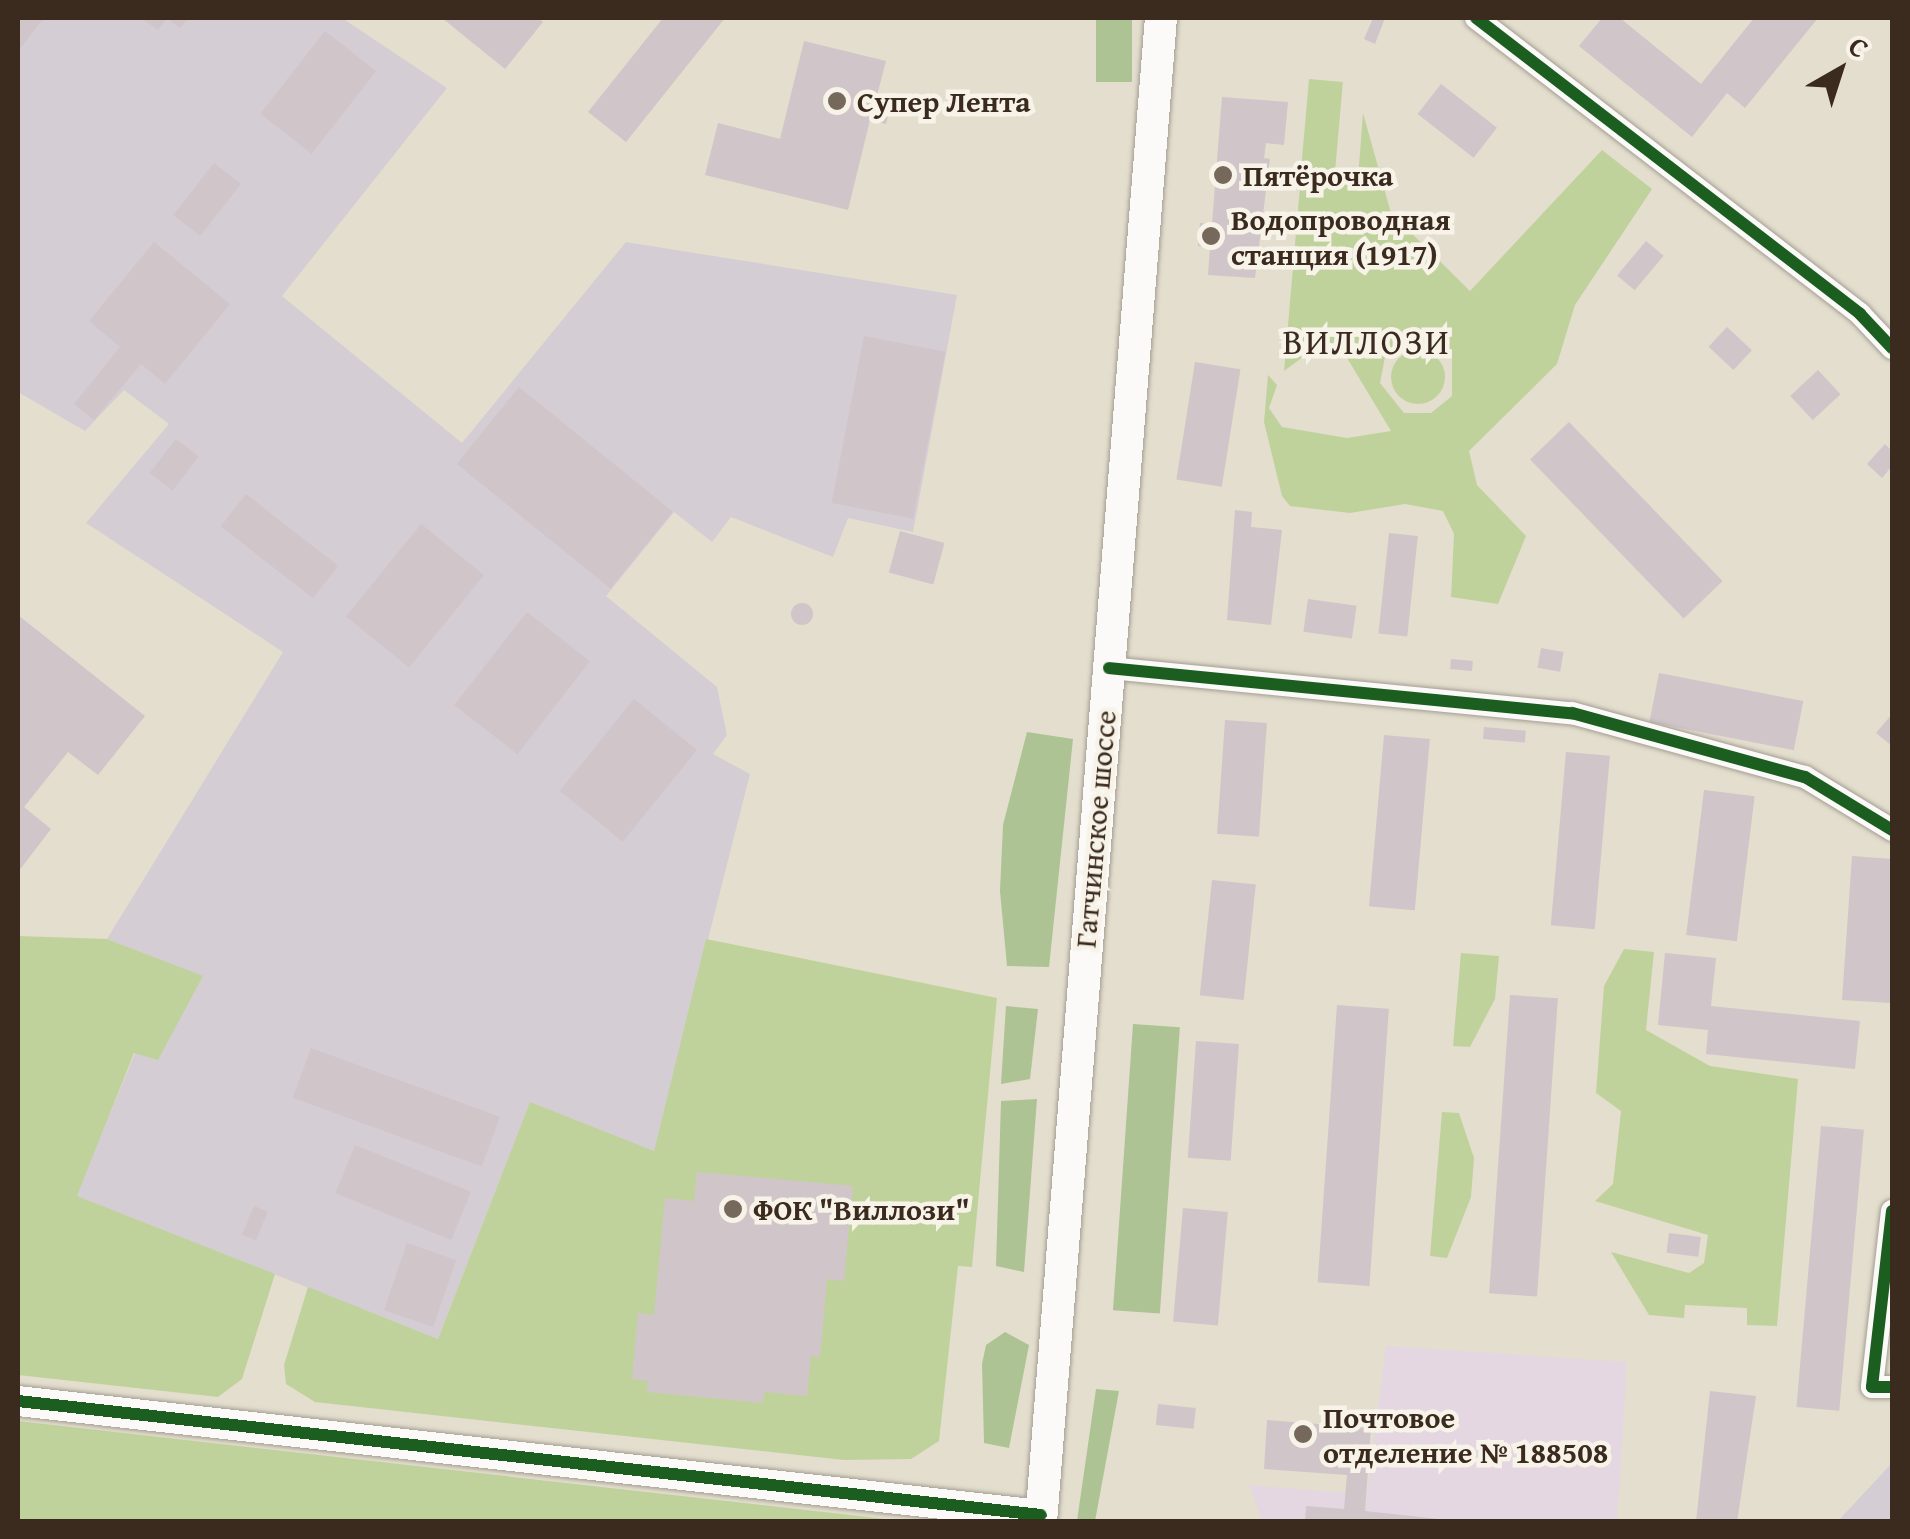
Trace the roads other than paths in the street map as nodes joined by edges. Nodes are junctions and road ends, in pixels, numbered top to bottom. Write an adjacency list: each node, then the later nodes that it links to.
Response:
1 (1161, 18): 4 (main road, Гатчинское шоссе)
2 (1476, 18): 3 (street)
3 (1892, 348)
4 (1109, 668): 5 (street); 9 (main road, Гатчинское шоссе)
5 (1892, 830)
6 (1892, 1210): 7 (street)
7 (1892, 1387)
8 (18, 1402): 9 (street)
9 (1041, 1519)

